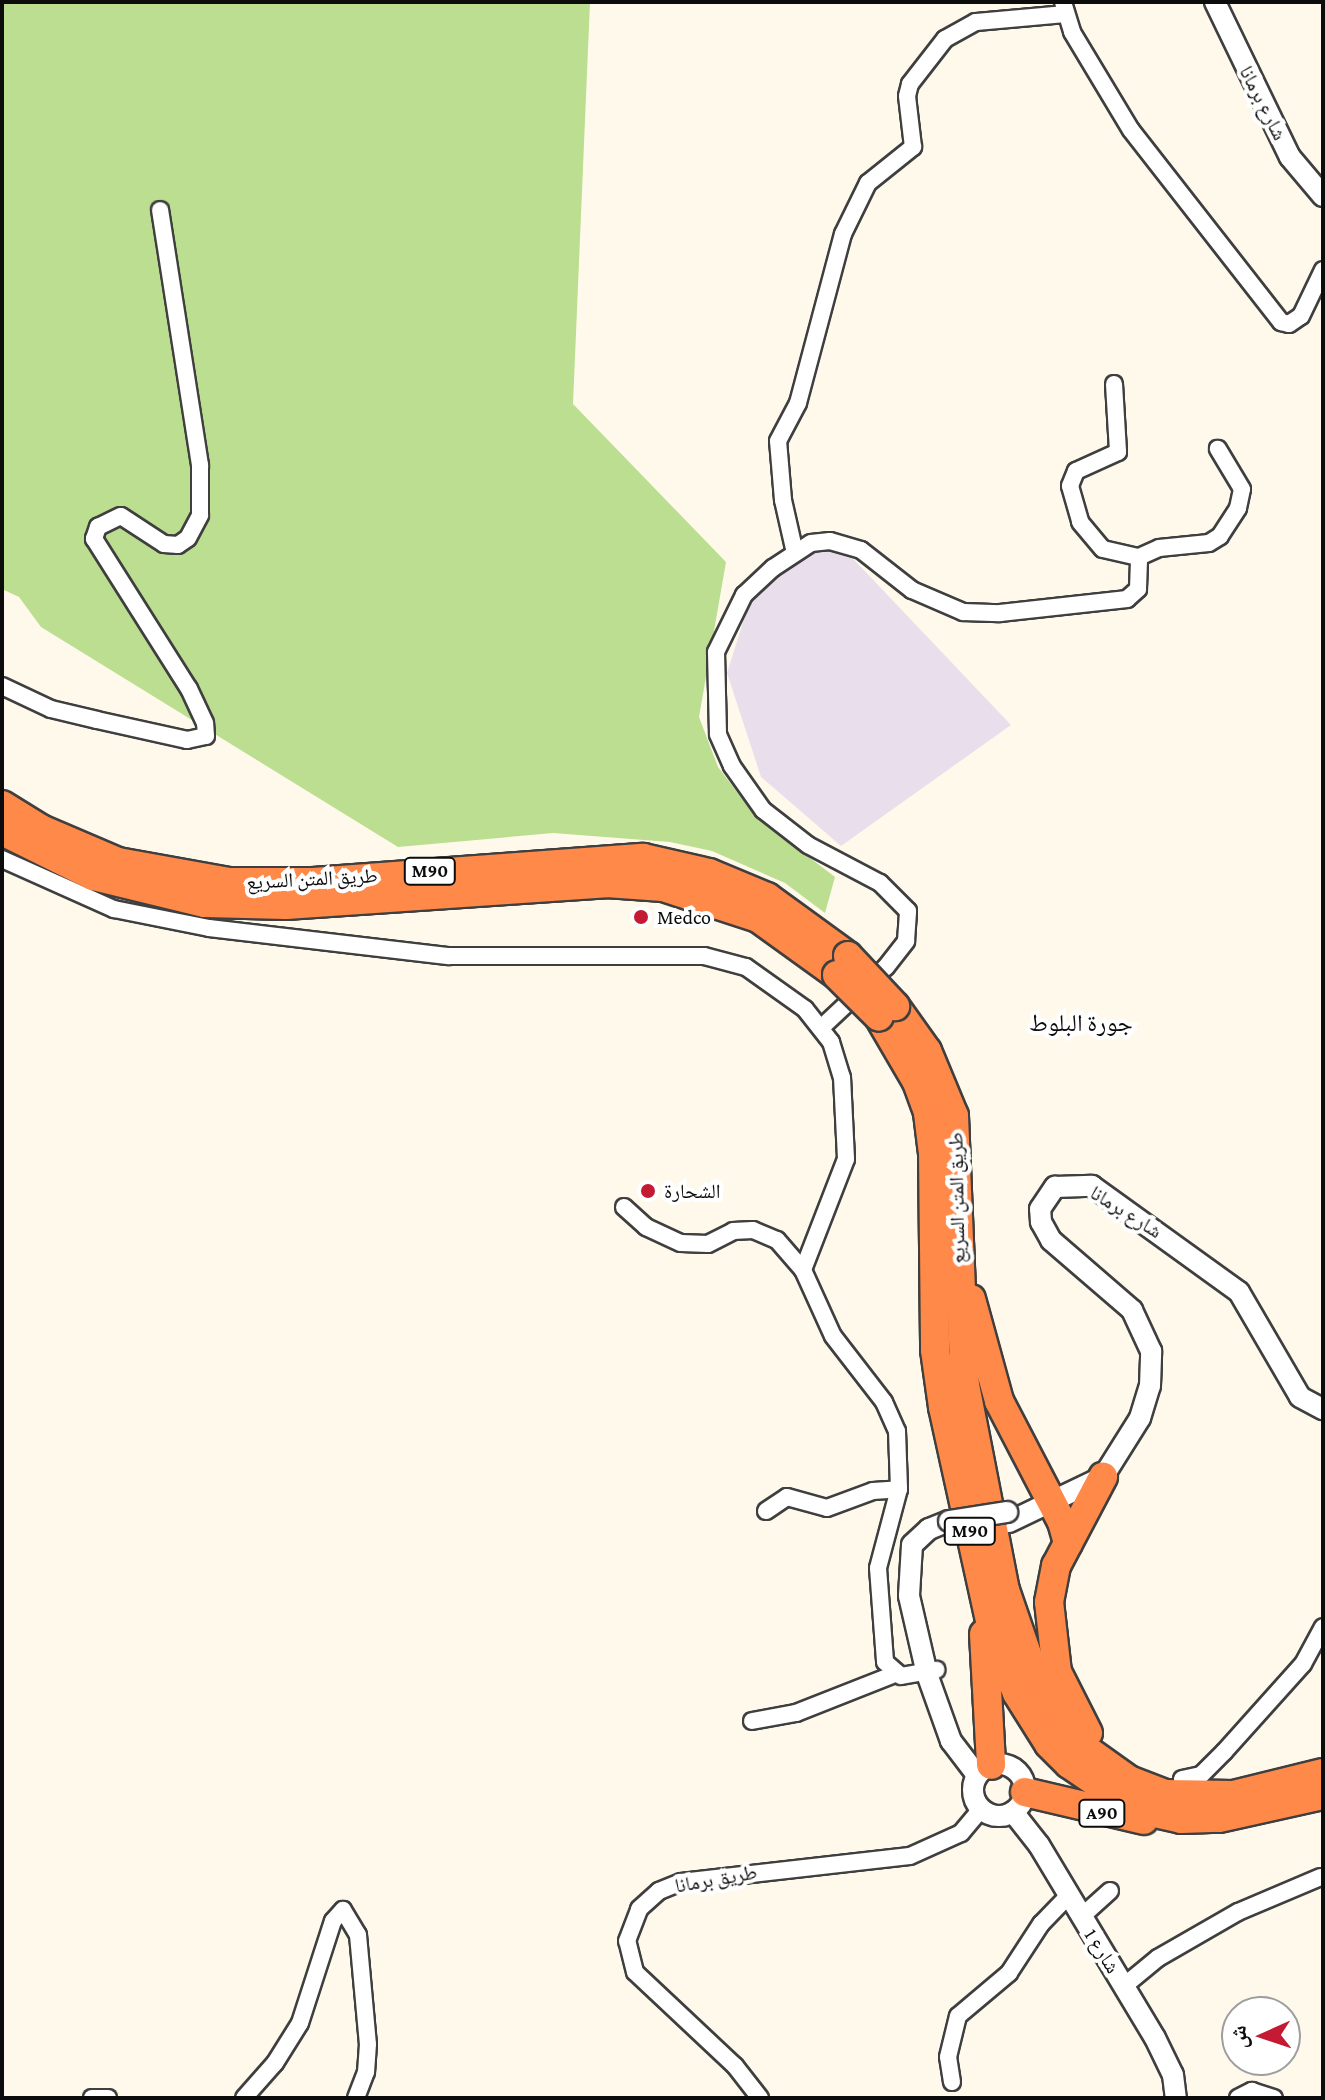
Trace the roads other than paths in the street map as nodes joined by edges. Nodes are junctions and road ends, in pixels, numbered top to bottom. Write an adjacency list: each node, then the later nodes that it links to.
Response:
1 (1215, 2): 3 (street, شارع برمانا)
2 (1065, 8): 5 (street); 8 (street)
3 (1323, 196)
4 (160, 210): 10 (street)
5 (1323, 270)
6 (1114, 384): 9 (street)
7 (1218, 449): 9 (street)
8 (795, 553): 9 (street); 16 (street)
9 (1139, 557)
10 (2, 686)
11 (2, 805): 14 (highway, طريق المتن السريع / M90)
12 (2, 831): 14 (highway, طريق المتن السريع / M90)
13 (2, 859): 16 (street)
14 (842, 965): 15 (highway, طريق المتن السريع / M90, bridge)
15 (887, 1012): 18 (highway, طريق المتن السريع / M90); 26 (highway, طريق المتن السريع / M90)
16 (822, 1027): 19 (street)
17 (624, 1207): 19 (street)
18 (958, 1265): 23 (highway); 31 (highway, طريق المتن السريع / M90)
19 (803, 1270): 22 (street)
20 (1323, 1409): 21 (street, شارع برمانا)
21 (1103, 1477): 23 (street); 25 (highway)
22 (899, 1489): 24 (street); 28 (street)
23 (1052, 1503): 25 (highway); 29 (street, bridge)
24 (766, 1511)
25 (1068, 1543): 31 (highway)
26 (985, 1602): 32 (highway); 38 (highway, طريق المتن السريع / M90)
27 (1323, 1627): 34 (street)
28 (895, 1674): 29 (street); 30 (street)
29 (932, 1678): 32 (street)
30 (752, 1721)
31 (1108, 1768): 33 (highway, طريق المتن السريع / M90)
32 (984, 1770): 36 (street); 37 (street)
33 (1323, 1773)
34 (1182, 1779)
35 (1323, 1795): 38 (highway, طريق المتن السريع / M90)
36 (1019, 1802): 37 (street); 38 (highway, A90); 41 (street, شارع 1)
37 (981, 1809): 49 (street, طريق برمانا)
38 (1181, 1819)
39 (1321, 1877): 43 (street)
40 (1110, 1891): 42 (street)
41 (1068, 1896): 42 (street, شارع 1); 44 (street)
42 (1081, 1917): 43 (street, شارع 1)
43 (1124, 1986): 50 (street, شارع 1)
44 (952, 2082)
45 (92, 2098): 46 (street)
46 (108, 2098)
47 (244, 2098): 48 (street)
48 (356, 2098)
49 (760, 2098)
50 (1176, 2098)
51 (1238, 2098): 52 (street)
52 (1274, 2098)

